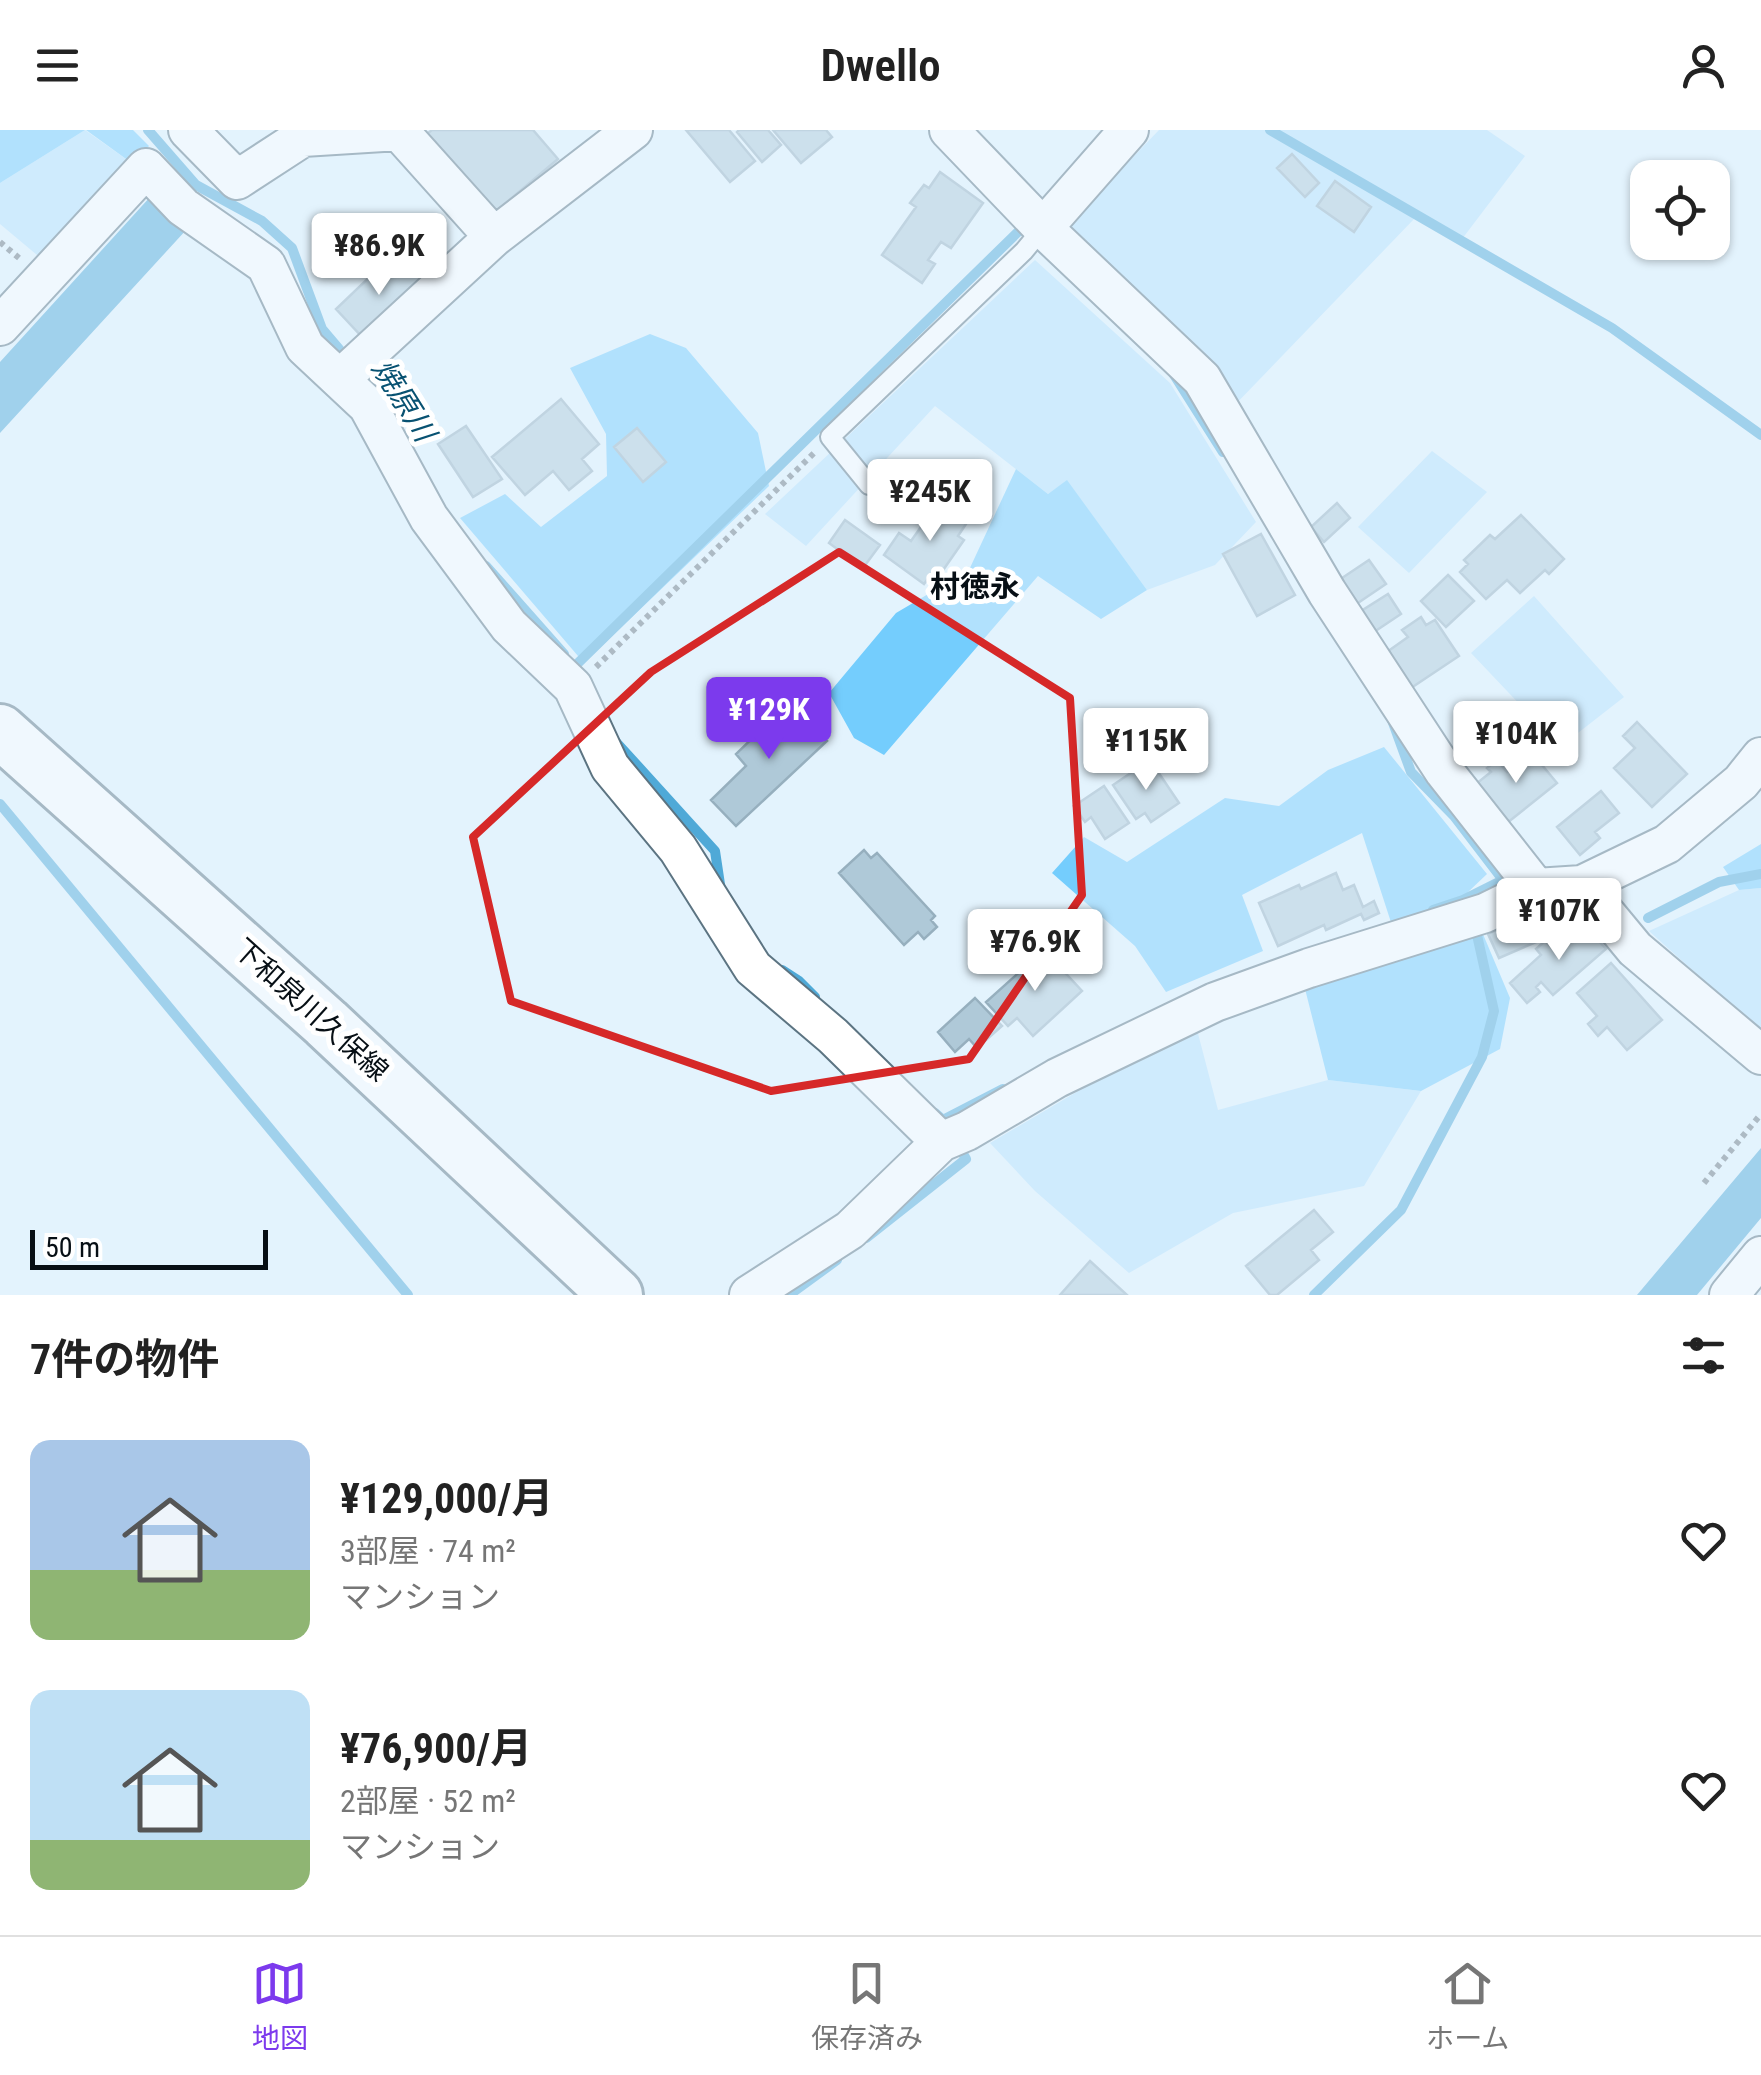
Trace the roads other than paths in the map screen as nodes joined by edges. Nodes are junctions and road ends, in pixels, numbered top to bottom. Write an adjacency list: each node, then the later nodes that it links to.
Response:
1 (188, 130): 5 (street)
2 (633, 130): 5 (street)
3 (949, 130): 6 (street)
4 (1128, 130): 6 (street)
5 (494, 237): 8 (street)
6 (1034, 239): 9 (lane); 13 (street)
7 (0, 326): 8 (street)
8 (341, 378): 15 (street)
9 (869, 485)
10 (0, 731): 17 (street, 下和泉川久保線)
11 (1761, 757): 12 (street)
12 (1582, 885): 13 (street); 14 (street)
13 (1536, 888): 15 (street)
14 (1761, 1055)
15 (954, 1137): 18 (street)
16 (1761, 1256): 19 (street)
17 (616, 1295)
18 (749, 1295)
19 (1729, 1295)

